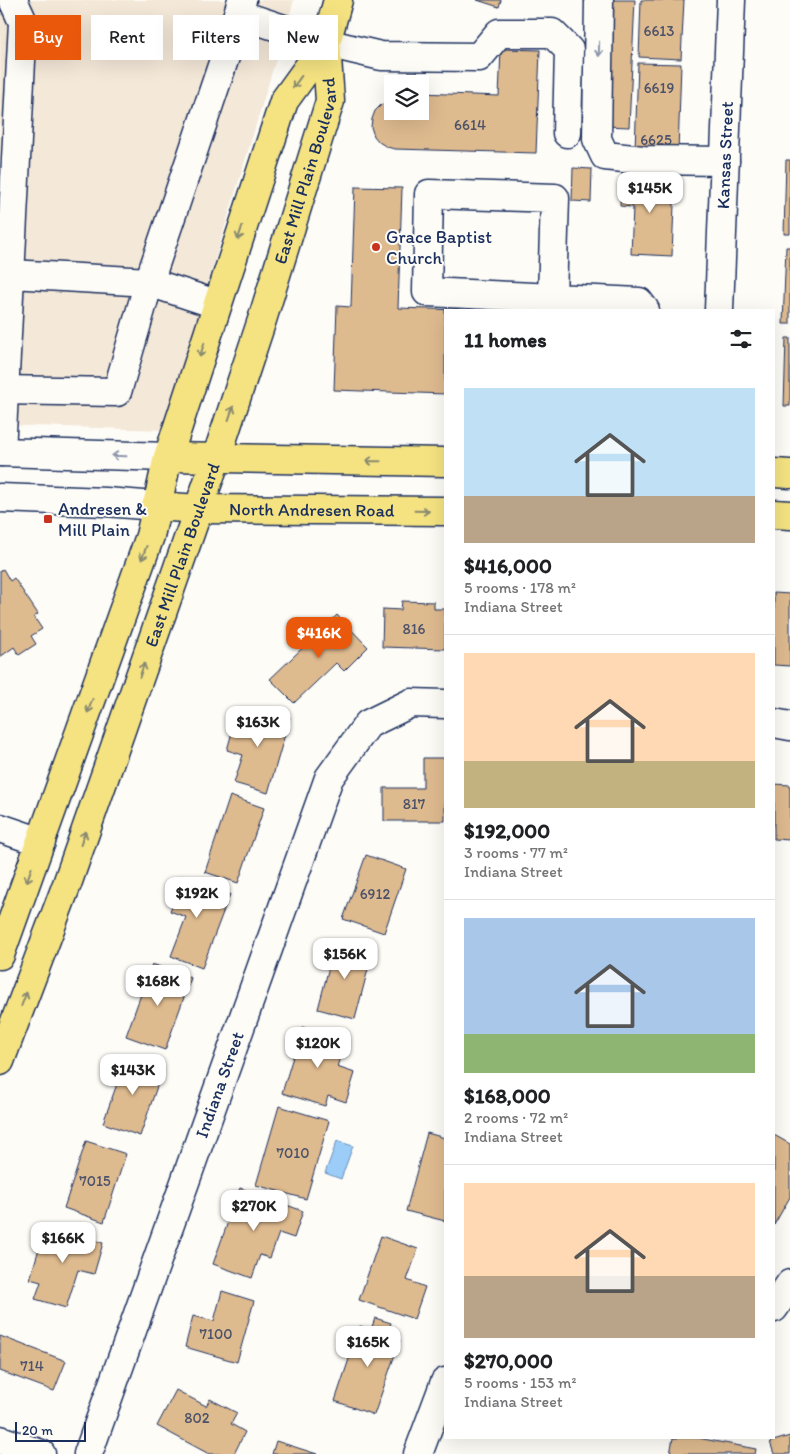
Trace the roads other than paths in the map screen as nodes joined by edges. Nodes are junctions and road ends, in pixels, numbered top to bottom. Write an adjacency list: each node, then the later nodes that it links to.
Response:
1 (13, 0): 13 (street)
2 (338, 0): 6 (main road, East Mill Plain Boulevard)
3 (599, 0): 12 (street, one-way to 12)
4 (732, 0): 12 (street, Kansas Street)
5 (240, 7): 7 (street); 14 (street)
6 (334, 15)
7 (269, 19)
8 (338, 46): 11 (street)
9 (314, 60): 17 (main road, East Mill Plain Boulevard, one-way to 17)
10 (327, 60): 23 (main road, East Mill Plain Boulevard, one-way to 10)
11 (567, 133)
12 (725, 161): 19 (street, Kansas Street)
13 (10, 274): 14 (street); 20 (street)
14 (149, 282): 17 (street); 20 (street)
15 (552, 297): 16 (street); 16 (street); 18 (street)
16 (517, 303)
17 (216, 304): 22 (main road, East Mill Plain Boulevard, one-way to 22)
18 (644, 309)
19 (719, 309)
20 (2, 390): 21 (street)
21 (1, 452): 22 (street, one-way to 21)
22 (168, 457): 23 (main road); 28 (main road, East Mill Plain Boulevard)
23 (216, 459): 24 (main road, one-way to 23); 29 (main road, East Mill Plain Boulevard)
24 (444, 462)
25 (775, 473): 26 (main road)
26 (790, 474)
27 (0, 498): 28 (street, North Andresen Road)
28 (156, 506): 29 (main road, North Andresen Road); 37 (main road, East Mill Plain Boulevard, one-way to 37)
29 (199, 509): 30 (main road, North Andresen Road, one-way to 30); 39 (main road, East Mill Plain Boulevard, one-way to 29)
30 (444, 511)
31 (775, 514): 32 (main road)
32 (790, 515)
33 (444, 704): 45 (street, Indiana Street)
34 (775, 723): 35 (street)
35 (790, 726)
36 (0, 828): 37 (street)
37 (41, 842): 38 (main road, East Mill Plain Boulevard, one-way to 38)
38 (0, 954)
39 (0, 1061)
40 (790, 1284): 41 (street)
41 (775, 1306)
42 (444, 1385): 46 (street)
43 (0, 1440): 44 (street)
44 (41, 1454)
45 (88, 1454)
46 (418, 1454)

